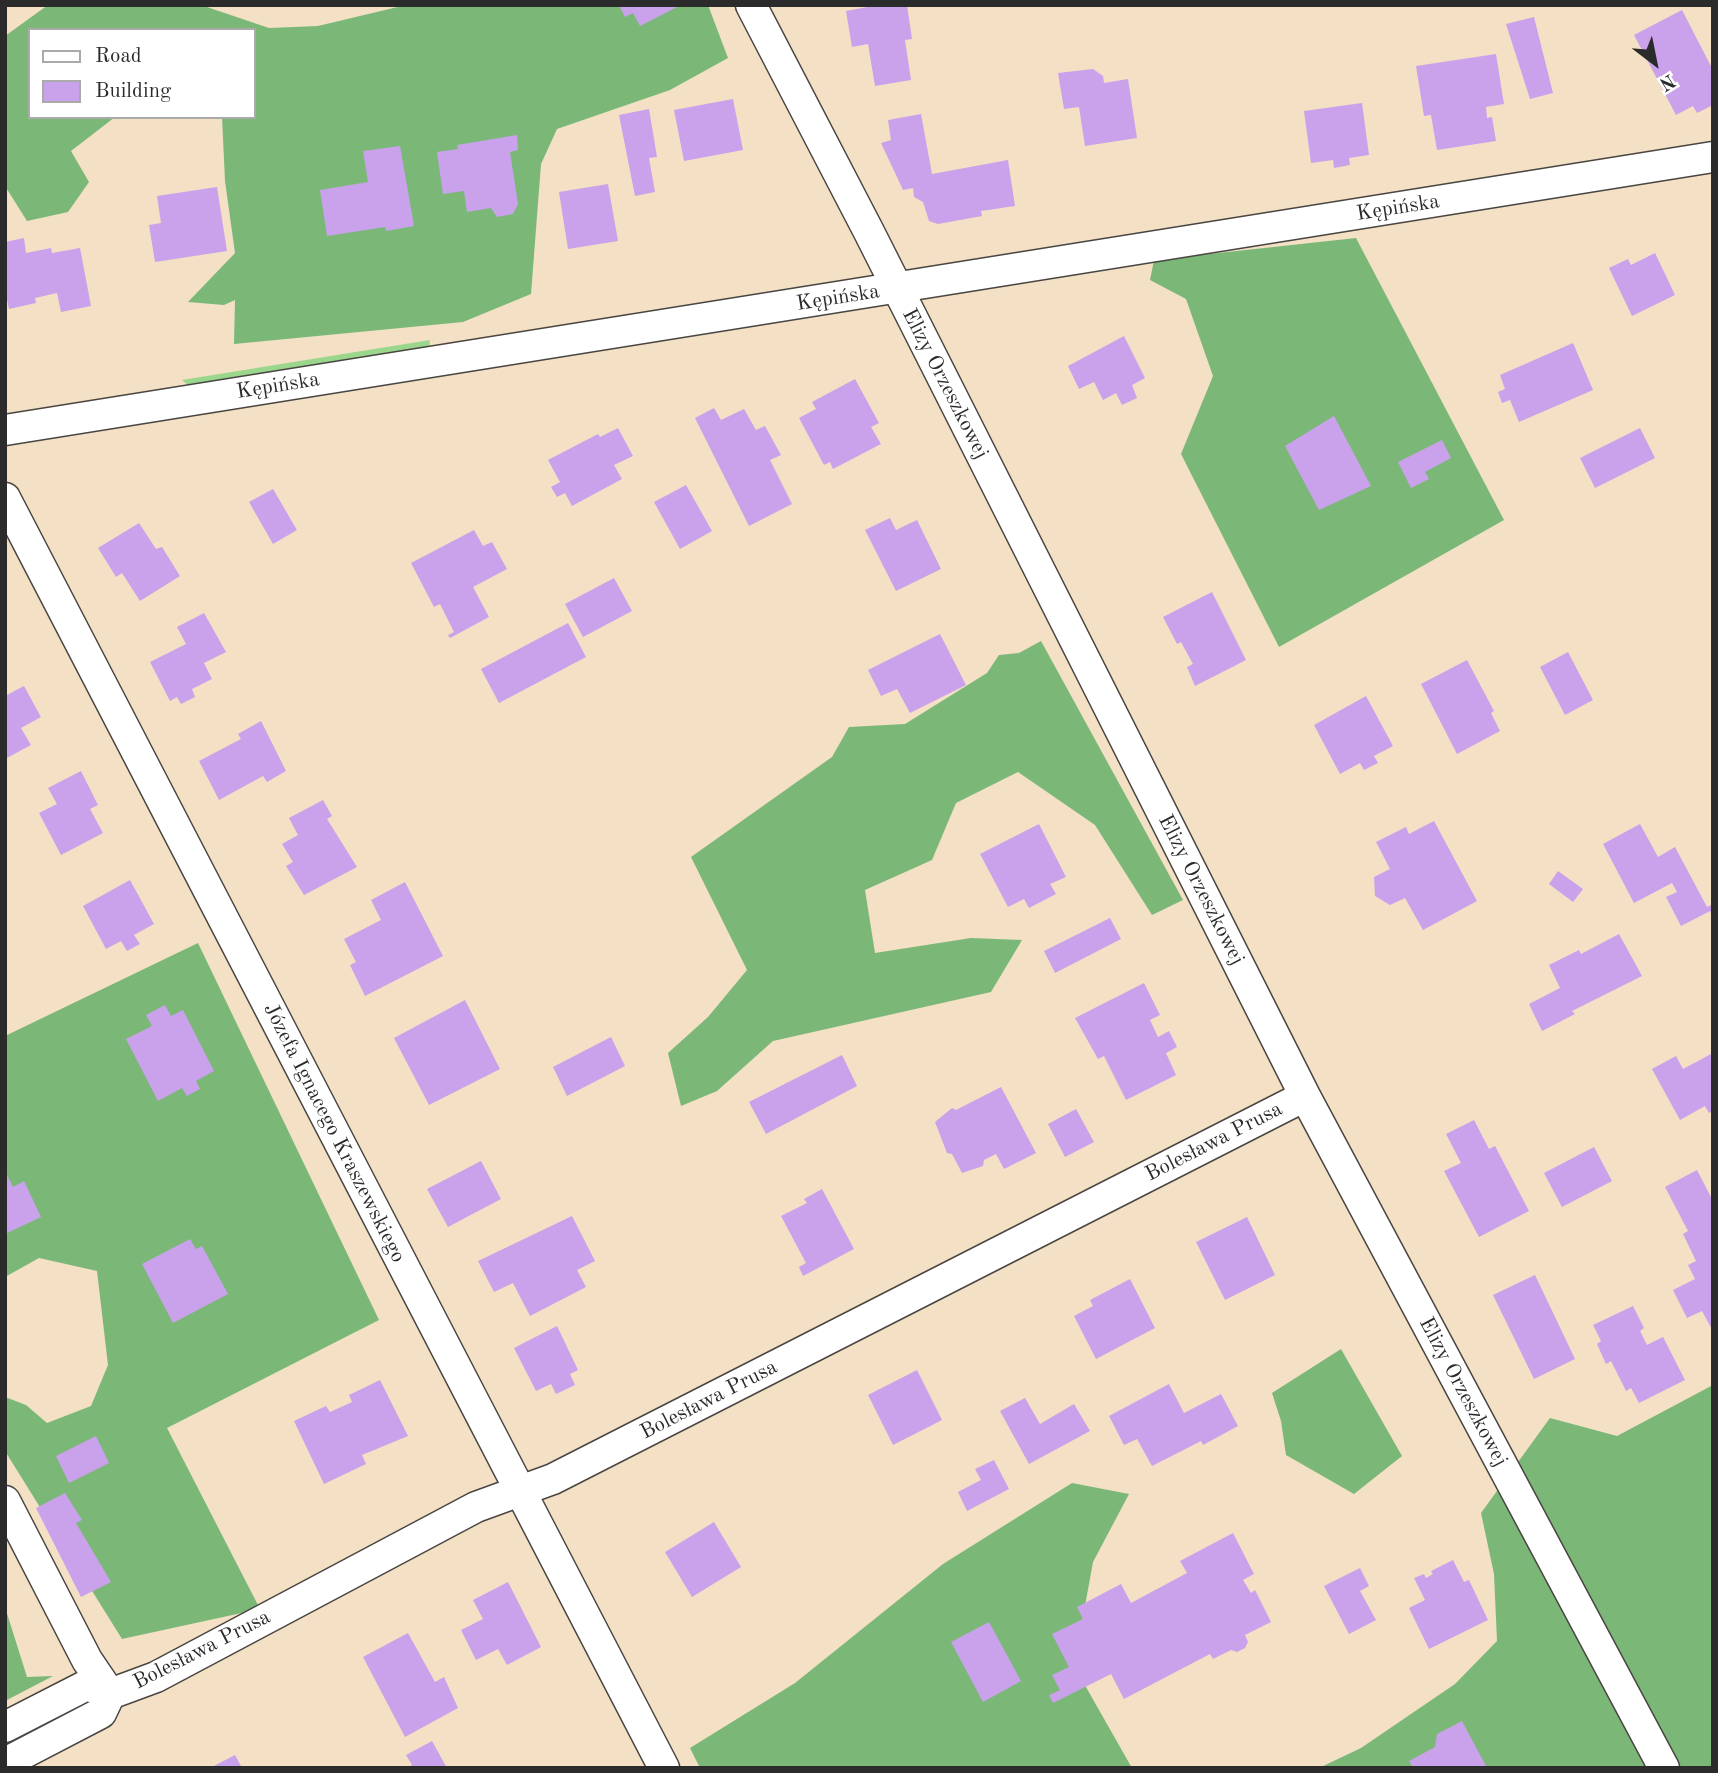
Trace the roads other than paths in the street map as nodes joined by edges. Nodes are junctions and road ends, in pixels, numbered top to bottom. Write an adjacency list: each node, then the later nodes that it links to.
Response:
1 (751, 5): 3 (street, Elizy Orzeszkowej)
2 (1713, 157): 3 (street, Kępińska)
3 (897, 289): 4 (street, Kępińska); 6 (street, Elizy Orzeszkowej)
4 (5, 430)
5 (5, 498): 7 (street, Józefa Ignacego Kraszewskiego)
6 (1305, 1096): 7 (street, Bolesława Prusa); 13 (street, Elizy Orzeszkowej)
7 (520, 1490): 9 (street, Bolesława Prusa); 12 (street, Józefa Ignacego Kraszewskiego)
8 (5, 1501): 9 (street)
9 (110, 1693): 10 (street, Bolesława Prusa); 11 (street, Bolesława Prusa)
10 (5, 1727)
11 (5, 1763)
12 (664, 1768)
13 (1664, 1768)

